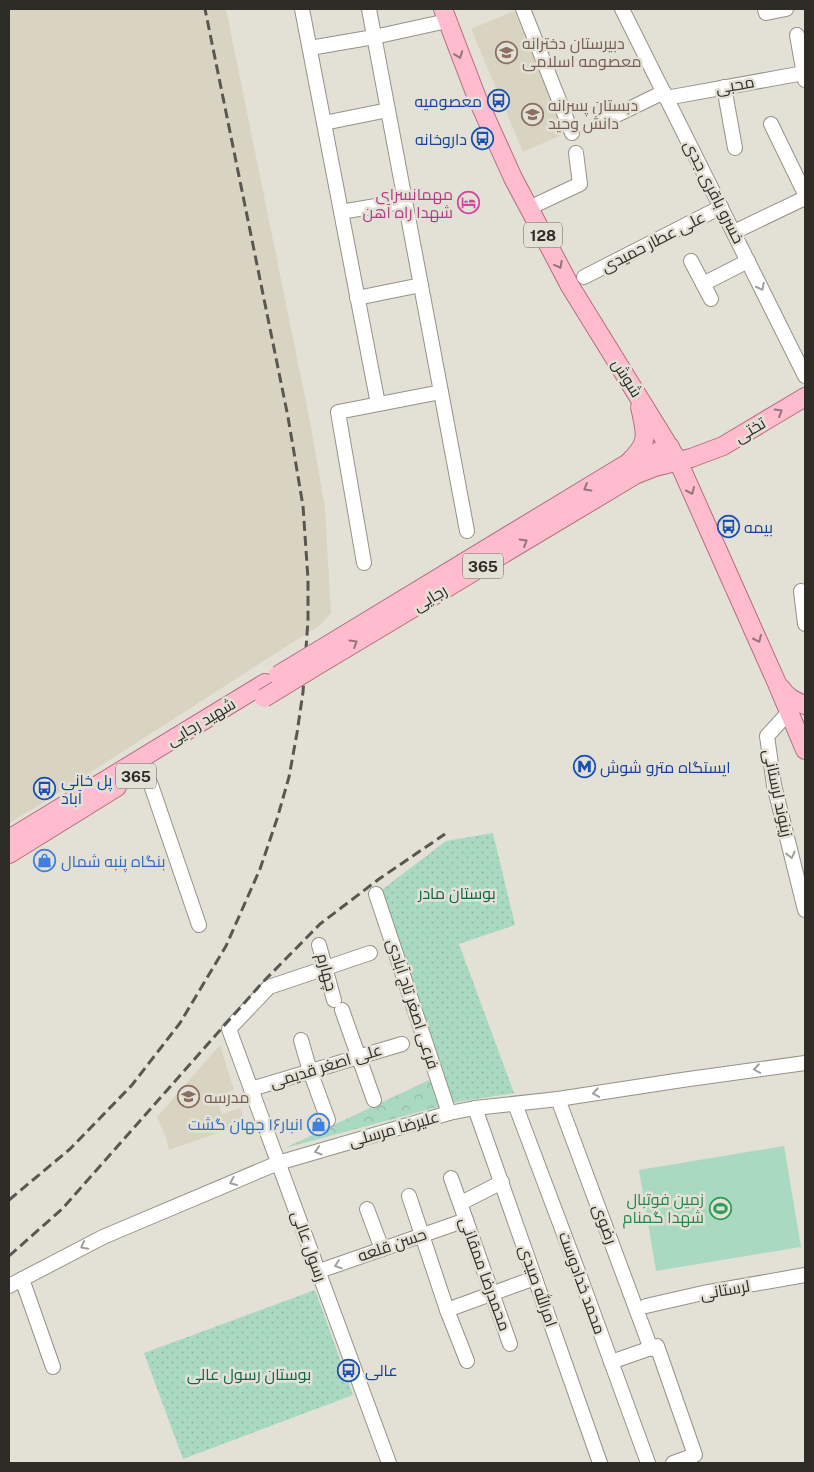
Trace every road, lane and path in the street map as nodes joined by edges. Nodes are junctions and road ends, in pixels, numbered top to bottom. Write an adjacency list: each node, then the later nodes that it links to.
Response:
1 (302, 9): 10 (street)
2 (369, 9): 9 (street)
3 (523, 9): 18 (street)
4 (622, 9): 13 (street, خسرو باقری جدی)
5 (786, 9): 6 (street)
6 (765, 11)
7 (445, 15): 9 (street); 25 (main road, شوش / 128, one-way to 25)
8 (797, 35): 11 (street)
9 (374, 37): 10 (street); 14 (street)
10 (310, 48): 16 (street)
11 (805, 76): 12 (street, محبی)
12 (724, 87): 13 (street, محبی); 19 (street)
13 (665, 95): 15 (street, محبی); 24 (street, خسرو باقری جدی)
14 (388, 110): 16 (street); 23 (street)
15 (602, 122)
16 (324, 123): 26 (street)
17 (771, 124): 21 (street)
18 (572, 133)
19 (735, 148)
20 (576, 153): 25 (street)
21 (805, 194)
22 (805, 198): 27 (street)
23 (405, 201): 26 (street); 32 (street)
24 (721, 207): 27 (street, خسرو باقری جدی); 30 (street, علی عطار حمیدی)
25 (529, 208): 37 (main road, شوش / 128, one-way to 37)
26 (341, 212): 33 (street)
27 (734, 232): 29 (street, خسرو باقری جدی)
28 (691, 261): 31 (street)
29 (748, 261): 31 (street); 35 (street, خسرو باقری جدی, one-way to 35)
30 (584, 277)
31 (703, 284): 34 (street)
32 (421, 285): 33 (street); 36 (street)
33 (358, 298): 39 (street)
34 (711, 300)
35 (805, 376)
36 (441, 392): 39 (street); 43 (street)
37 (636, 394): 40 (main road, شوش / 128); 42 (main road, 365)
38 (805, 397): 40 (main road, تختی, one-way to 38)
39 (378, 404): 44 (street)
40 (680, 455): 41 (main road, 365); 49 (main road, شوش / 128, one-way to 49)
41 (651, 461): 42 (main road, 365); 47 (main road, رجایی / 365, one-way to 41)
42 (628, 463): 47 (main road, رجایی / 365, one-way to 47)
43 (467, 531)
44 (364, 563)
45 (801, 591): 46 (street)
46 (805, 624)
47 (313, 661): 48 (main road, رجایی / 365, bridge)
48 (264, 690): 51 (main road, شهید رجایی / 365); 52 (main road, شهید رجایی / 365)
49 (797, 709): 50 (main road); 55 (street, زینوند لرستانی, one-way to 55)
50 (805, 750)
51 (144, 771): 53 (main road, شهید رجایی / 365); 56 (street)
52 (9, 839)
53 (9, 854)
54 (376, 894): 70 (street, فرعی اصغر تاج آبادی)
55 (805, 910)
56 (198, 925)
57 (319, 944): 59 (street, چهارم)
58 (370, 953): 59 (street)
59 (326, 968): 62 (street, چهارم); 65 (street, رسول عالی)
60 (301, 1040): 64 (street)
61 (402, 1044): 62 (street, علی اصغر قدیمی)
62 (359, 1057): 64 (street, علی اصغر قدیمی); 67 (street, چهارم)
63 (805, 1063): 66 (street, علیرضا مرسلی, one-way to 66)
64 (310, 1071): 65 (street, علی اصغر قدیمی); 71 (street)
65 (251, 1089): 72 (street, رسول عالی)
66 (558, 1099): 68 (street, علیرضا مرسلی); 90 (street, رضوی)
67 (374, 1100)
68 (515, 1104): 69 (street, علیرضا مرسلی); 92 (street, محمد خدادوست)
69 (475, 1108): 70 (street, علیرضا مرسلی); 74 (street, امرالله صیدی)
70 (449, 1113): 72 (street, علیرضا مرسلی, one-way to 72)
71 (328, 1120)
72 (278, 1163): 81 (street, رسول عالی); 84 (street, علیرضا مرسلی, one-way to 84)
73 (451, 1178): 76 (street, محمدرضا ممقانی)
74 (502, 1182): 76 (street); 83 (street, امرالله صیدی)
75 (408, 1196): 79 (street)
76 (461, 1203): 78 (street, محمدرضا ممقانی)
77 (367, 1209): 80 (street)
78 (466, 1220): 79 (street, حسن قلعه); 86 (street, محمدرضا ممقانی)
79 (422, 1235): 80 (street, حسن قلعه); 88 (street)
80 (382, 1249): 81 (street, حسن قلعه, one-way to 81)
81 (319, 1271): 95 (street, رسول عالی)
82 (805, 1275): 87 (street, لرستانی)
83 (535, 1278): 86 (street); 96 (street, امرالله صیدی)
84 (22, 1280): 85 (street, علیرضا مرسلی); 93 (street)
85 (9, 1286)
86 (493, 1294): 88 (street); 89 (street, محمدرضا ممقانی)
87 (646, 1306)
88 (447, 1310): 91 (street)
89 (510, 1344)
90 (651, 1349): 92 (street); 94 (street, رضوی)
91 (467, 1361)
92 (611, 1362): 97 (street, محمد خدادوست)
93 (53, 1367)
94 (685, 1460)
95 (389, 1463)
96 (600, 1463)
97 (648, 1463)

